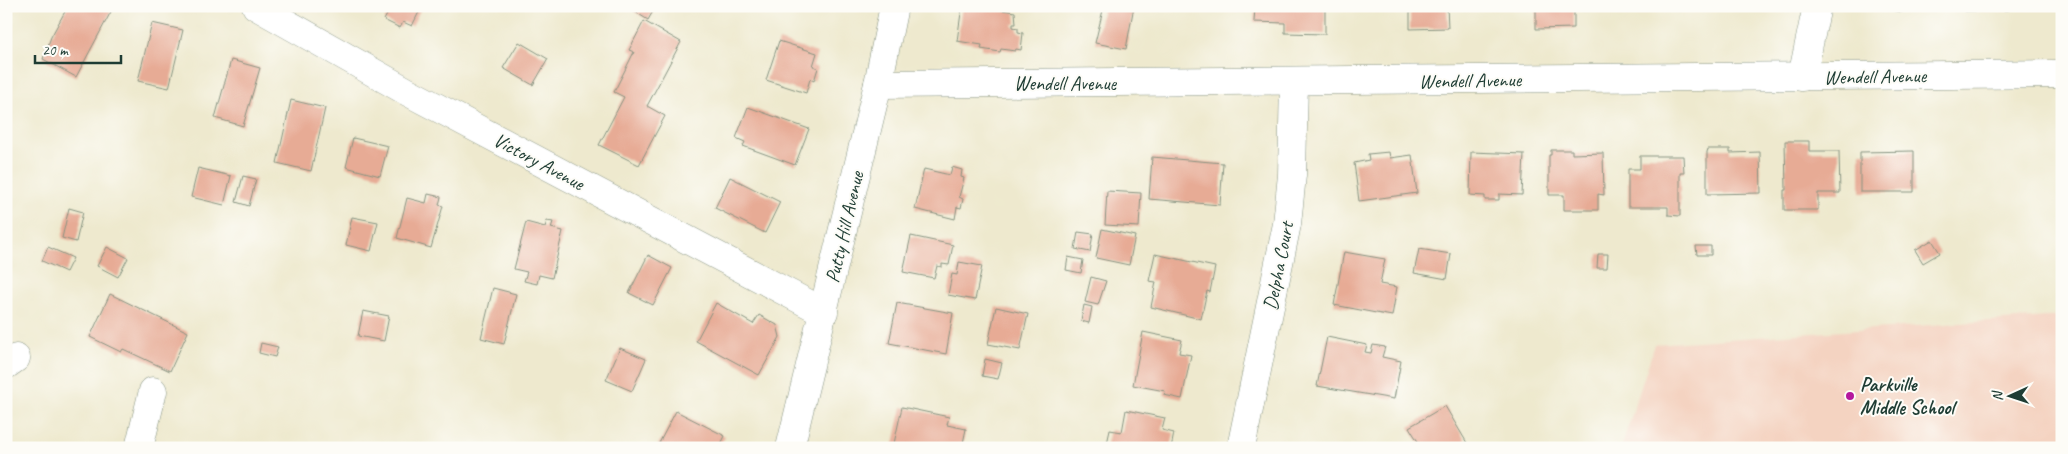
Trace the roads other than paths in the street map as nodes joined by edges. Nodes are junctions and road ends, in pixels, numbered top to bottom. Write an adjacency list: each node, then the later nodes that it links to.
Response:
1 (256, 6): 8 (street, Victory Avenue)
2 (894, 6): 7 (street, Putty Hill Avenue)
3 (1816, 6): 5 (street)
4 (2062, 74): 5 (street, Wendell Avenue)
5 (1802, 77): 6 (street, Wendell Avenue)
6 (1294, 82): 7 (street, Wendell Avenue); 12 (street, Delpha Court)
7 (878, 84): 8 (street, Putty Hill Avenue)
8 (824, 312): 11 (street, Putty Hill Avenue)
9 (152, 391): 10 (street)
10 (139, 448)
11 (790, 448)
12 (1241, 448)

